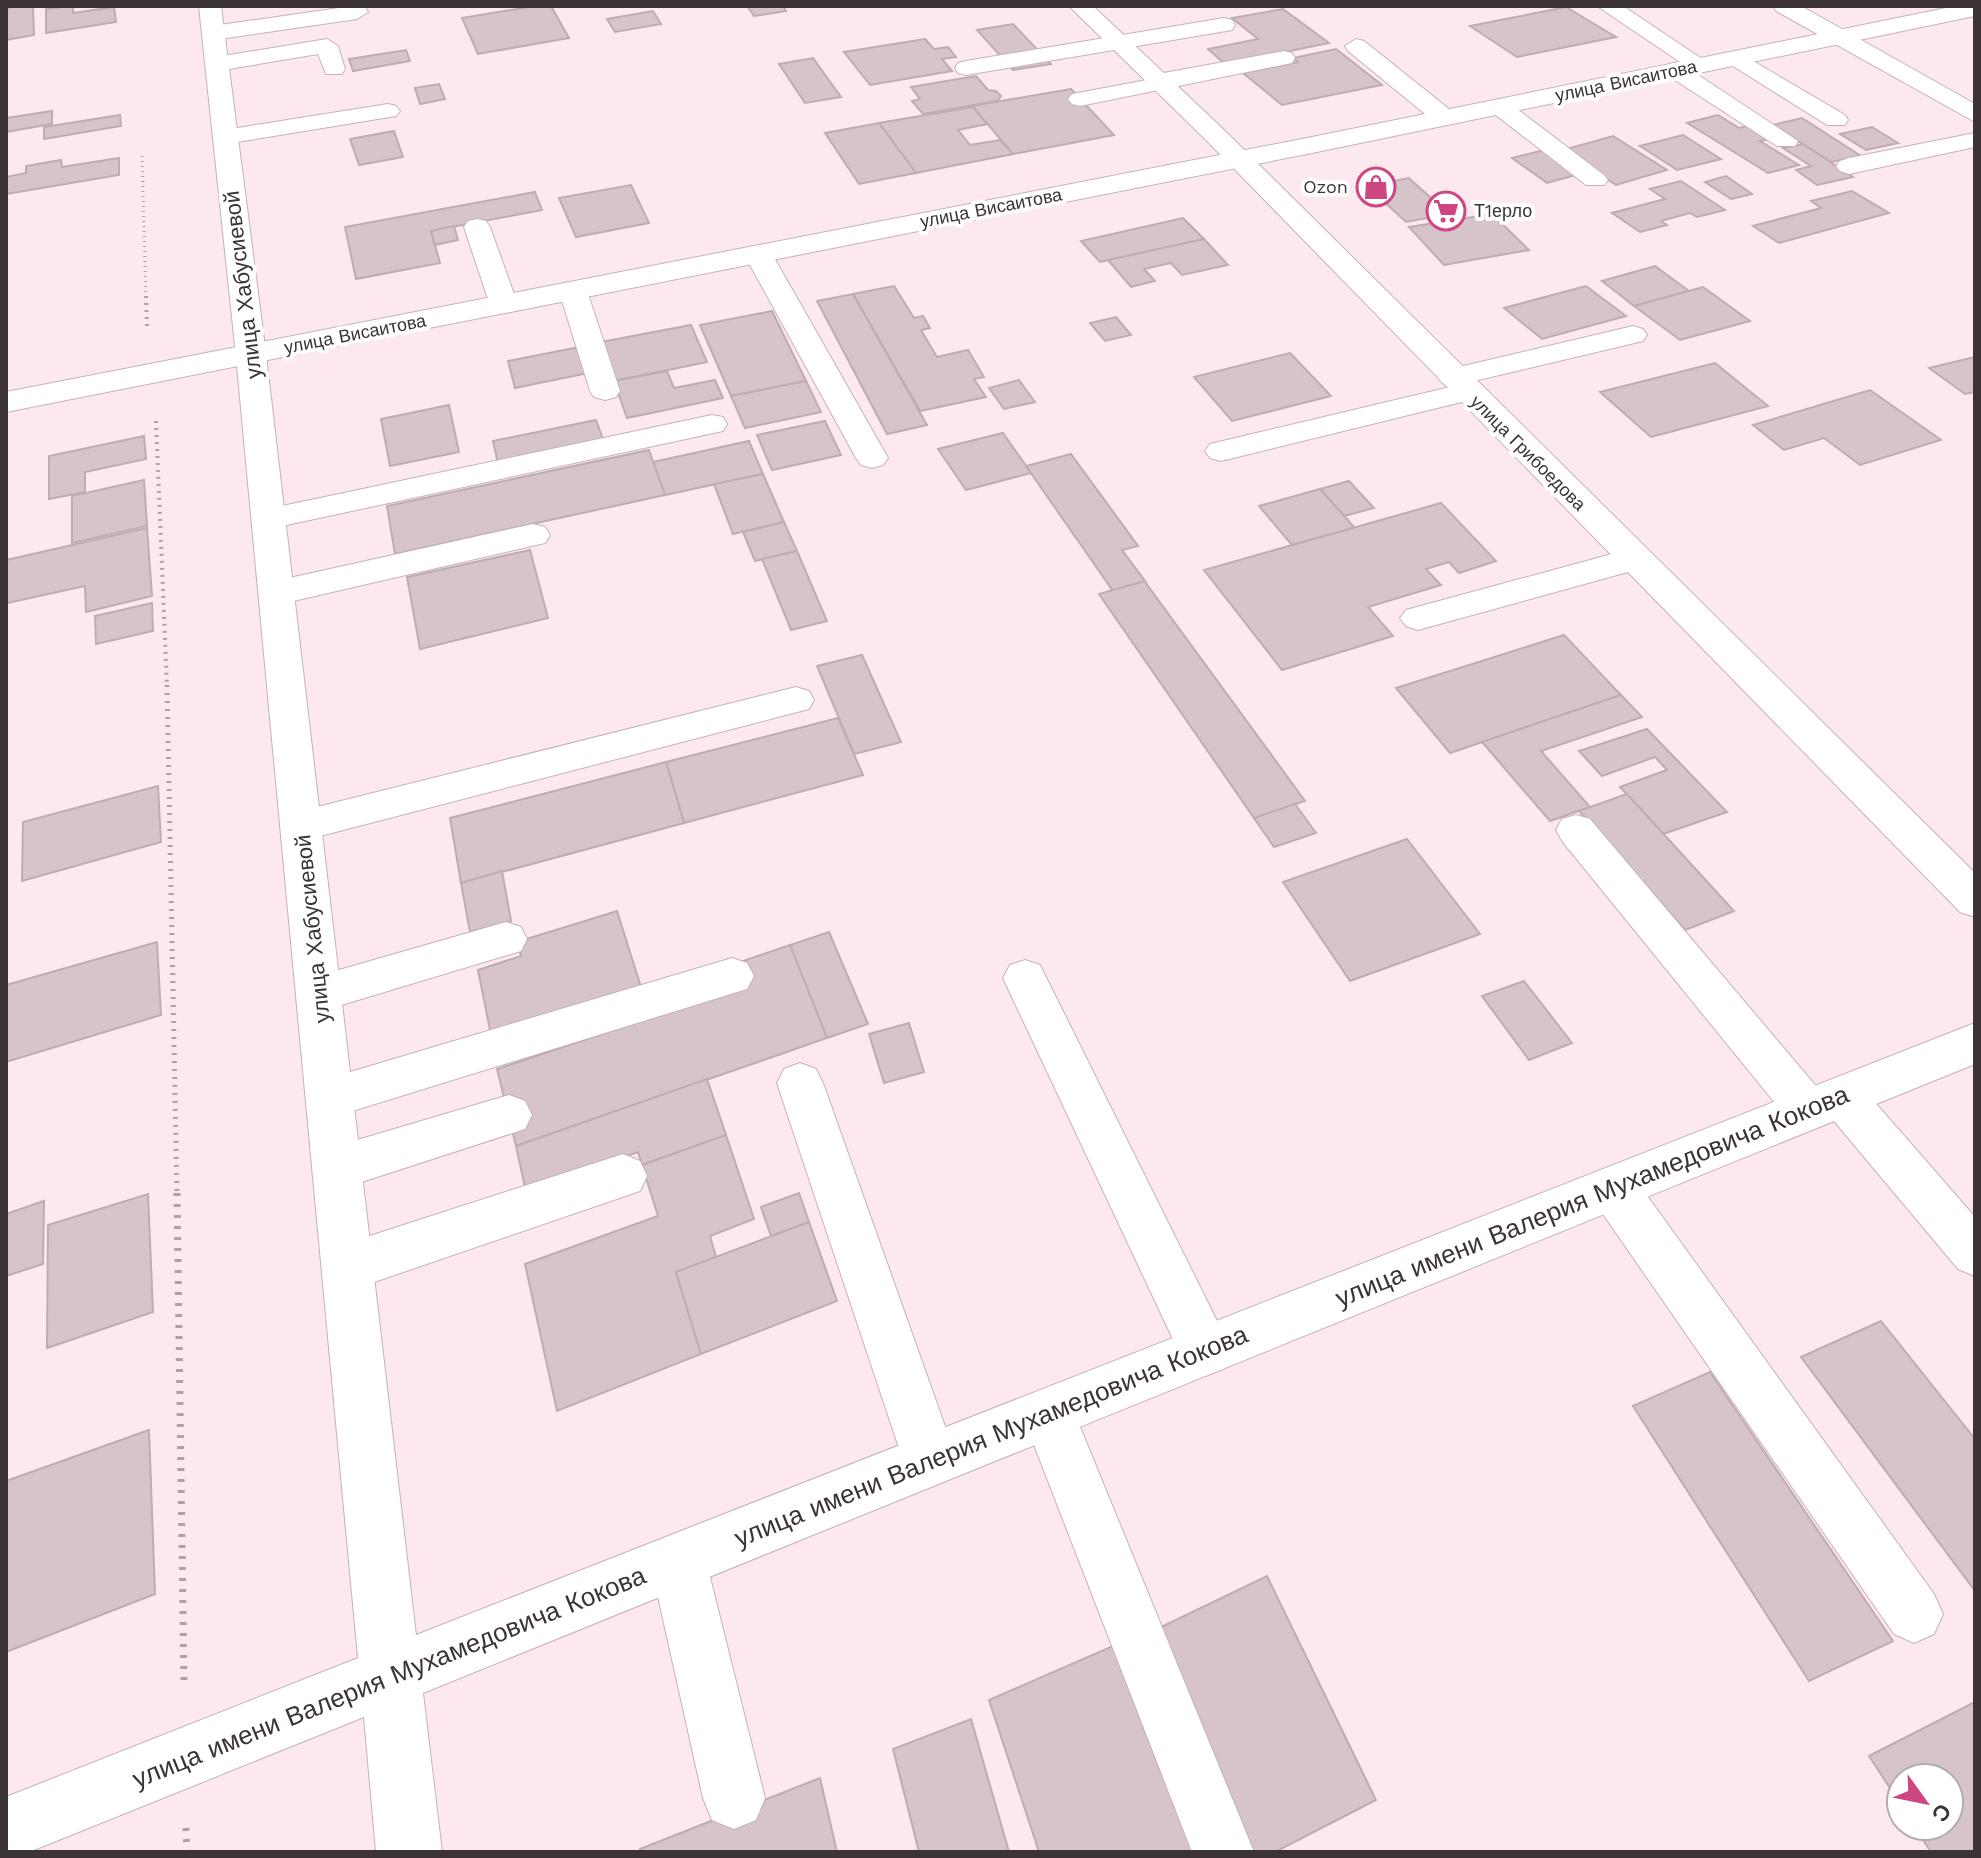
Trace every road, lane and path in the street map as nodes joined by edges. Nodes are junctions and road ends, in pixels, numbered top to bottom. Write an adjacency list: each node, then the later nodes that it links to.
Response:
1 (1080, 6): 9 (street, улица Грибоедова)
2 (1608, 6): 14 (lane)
3 (1784, 6): 8 (street)
4 (1975, 9): 8 (street, улица Висаитова)
5 (357, 12): 7 (lane)
6 (1224, 25): 9 (lane)
7 (213, 34): 15 (lane); 24 (street, улица Хабусиевой)
8 (1841, 36): 12 (street, улица Висаитова); 21 (street)
9 (1123, 46): 13 (lane); 16 (lane); 17 (street, улица Грибоедова)
10 (1356, 46): 22 (lane)
11 (1284, 58): 17 (lane)
12 (1736, 58): 14 (street, улица Висаитова); 23 (lane)
13 (966, 68)
14 (1687, 68): 19 (street, улица Висаитова); 26 (lane)
15 (334, 69)
16 (995, 79)
17 (1160, 82): 18 (lane); 28 (street, улица Грибоедова)
18 (1080, 99)
19 (1500, 107): 22 (street, улица Висаитова); 30 (lane)
20 (388, 111): 24 (lane)
21 (1975, 114)
22 (1445, 118): 28 (street, улица Висаитова)
23 (1836, 120)
24 (225, 137): 36 (street, улица Хабусиевой)
25 (1975, 140): 29 (lane)
26 (1786, 141)
27 (142, 156): 37 (path)
28 (1238, 160): 32 (street, улица Висаитова); 38 (street, улица Грибоедова)
29 (1849, 166)
30 (1595, 180)
31 (477, 227): 34 (lane)
32 (758, 254): 33 (street, улица Висаитова); 43 (lane)
33 (573, 291): 34 (street, улица Висаитова); 39 (lane)
34 (504, 305): 36 (street, улица Висаитова)
35 (1633, 335): 38 (lane)
36 (251, 355): 37 (street, улица Висаитова); 44 (street, улица Хабусиевой)
37 (150, 375): 40 (street, улица Висаитова); 73 (path)
38 (1460, 384): 42 (lane); 46 (street, улица Грибоедова)
39 (605, 391)
40 (6, 402)
41 (712, 424): 44 (lane)
42 (1221, 451)
43 (872, 458)
44 (268, 519): 47 (street, улица Хабусиевой)
45 (533, 535): 47 (lane)
46 (1634, 559): 48 (lane); 52 (street, улица Грибоедова)
47 (276, 593): 50 (street, улица Хабусиевой)
48 (1418, 618)
49 (796, 700): 50 (lane)
50 (301, 826): 56 (street, улица Хабусиевой)
51 (1576, 830): 60 (lane)
52 (1975, 900)
53 (506, 939): 56 (lane)
54 (732, 976): 59 (lane)
55 (1025, 978): 67 (lane)
56 (318, 994): 59 (street, улица Хабусиевой)
57 (1975, 1043): 60 (street, улица имени Валерия Мухамедовича Кокова)
58 (800, 1083): 69 (lane)
59 (330, 1098): 62 (street, улица Хабусиевой)
60 (1825, 1103): 64 (street, улица имени Валерия Мухамедовича Кокова); 65 (lane)
61 (509, 1115): 62 (lane)
62 (337, 1168): 66 (street, улица Хабусиевой)
63 (623, 1176): 66 (lane)
64 (1613, 1188): 67 (street, улица имени Валерия Мухамедовича Кокова); 71 (lane)
65 (1975, 1253)
66 (348, 1267): 72 (street, улица Хабусиевой)
67 (1205, 1351): 68 (street, улица имени Валерия Мухамедовича Кокова)
68 (1048, 1414): 69 (street, улица имени Валерия Мухамедовича Кокова); 78 (lane)
69 (930, 1460): 70 (street, улица имени Валерия Мухамедовича Кокова)
70 (678, 1561): 72 (street, улица имени Валерия Мухамедовича Кокова); 74 (lane)
71 (1914, 1614)
72 (391, 1675): 73 (street, улица имени Валерия Мухамедовича Кокова); 77 (street, улица Хабусиевой)
73 (185, 1758): 75 (street, улица имени Валерия Мухамедовича Кокова); 76 (path)
74 (734, 1798)
75 (6, 1829)
76 (187, 1852)
77 (409, 1852)
78 (1223, 1852)

